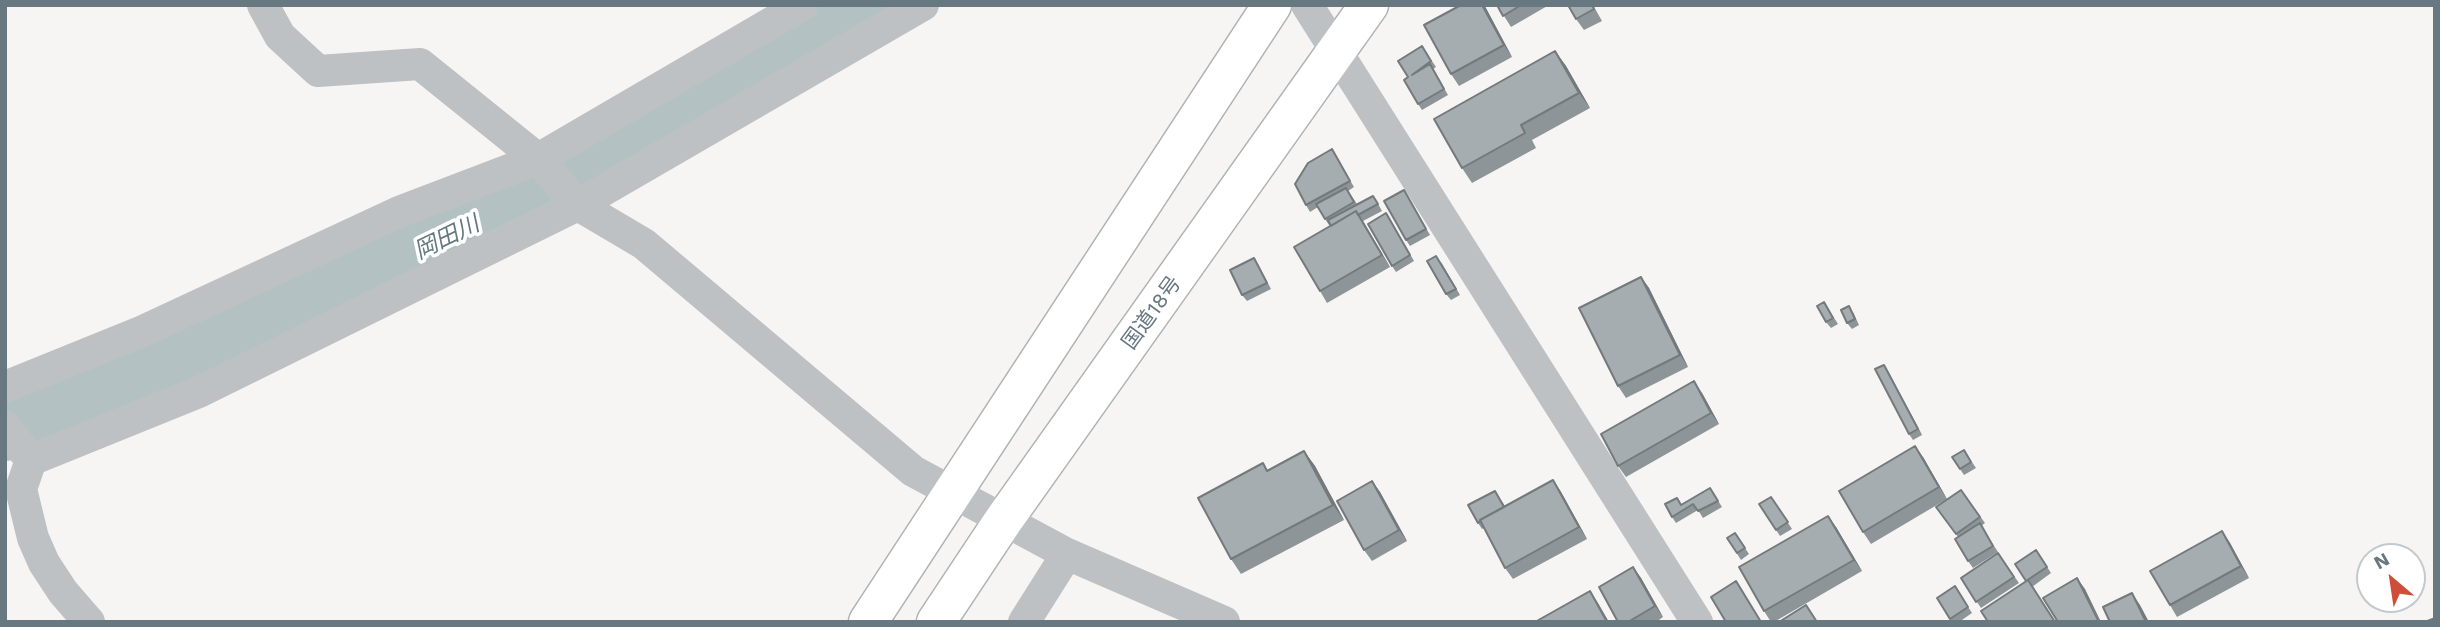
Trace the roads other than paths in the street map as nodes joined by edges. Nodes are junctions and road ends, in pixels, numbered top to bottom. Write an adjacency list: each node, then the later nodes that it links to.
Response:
1 (263, 5): 8 (street)
2 (802, 5): 8 (street)
3 (923, 5): 9 (street)
4 (1272, 5): 12 (highway)
5 (1307, 5): 7 (street)
6 (1370, 5): 7 (highway, 国道18号)
7 (1336, 55): 13 (highway, 国道18号); 20 (street)
8 (541, 162): 9 (street); 10 (street)
9 (573, 200): 11 (street); 12 (street)
10 (5, 387)
11 (19, 444): 15 (street)
12 (951, 494): 13 (street); 16 (highway)
13 (1003, 521): 14 (street); 17 (highway, 国道18号)
14 (1067, 554): 18 (street); 19 (street)
15 (89, 622)
16 (868, 622)
17 (936, 622)
18 (1024, 622)
19 (1224, 622)
20 (1697, 622)

